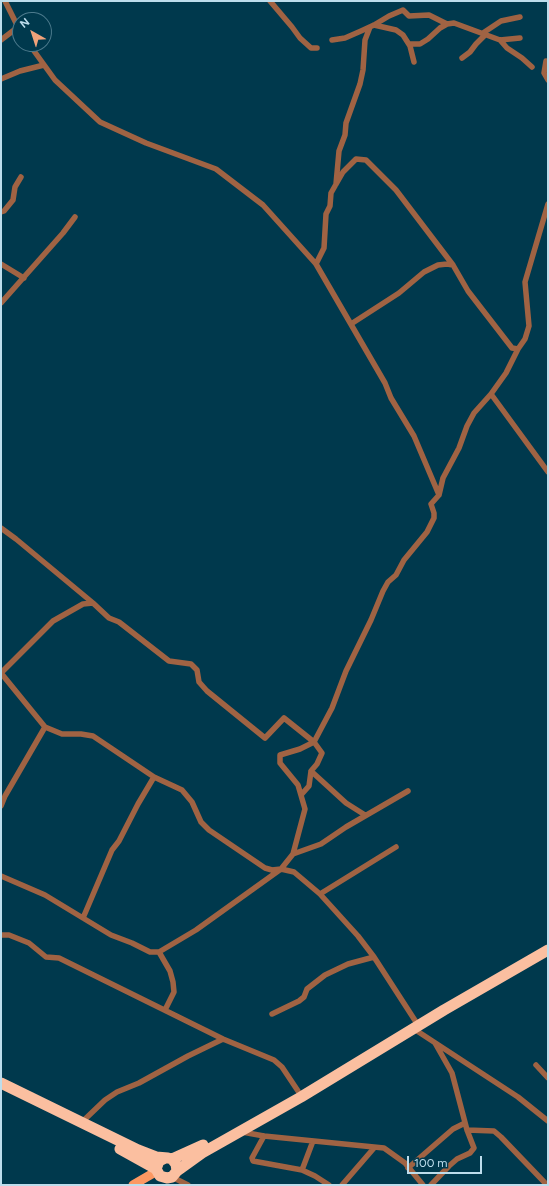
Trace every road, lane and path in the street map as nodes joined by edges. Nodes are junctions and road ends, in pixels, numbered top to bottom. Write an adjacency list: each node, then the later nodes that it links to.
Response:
1 (5, 1): 3 (street)
2 (270, 1): 14 (street)
3 (12, 15)
4 (520, 17): 8 (street)
5 (447, 24): 6 (street); 8 (street); 13 (street)
6 (372, 26): 11 (street); 13 (street); 24 (street)
7 (12, 33): 10 (street)
8 (483, 33): 12 (street); 16 (street)
9 (520, 38): 12 (street)
10 (1, 40)
11 (332, 40)
12 (500, 40): 20 (street)
13 (409, 44): 18 (street)
14 (317, 48)
15 (35, 52): 19 (street)
16 (462, 58)
17 (546, 61): 22 (street)
18 (414, 62)
19 (44, 65): 21 (street); 29 (street)
20 (532, 66)
21 (1, 79)
22 (548, 80)
23 (20, 177): 26 (street)
24 (336, 184): 29 (street); 30 (street)
25 (548, 204): 34 (street)
26 (1, 212)
27 (75, 217): 31 (street)
28 (1, 264): 31 (street)
29 (316, 264): 33 (street)
30 (453, 266): 33 (street); 34 (street)
31 (24, 278): 32 (street)
32 (1, 303)
33 (351, 324): 37 (street)
34 (518, 348): 35 (street)
35 (491, 394): 36 (street); 37 (street)
36 (548, 472)
37 (439, 495): 42 (street)
38 (1, 528): 39 (street)
39 (93, 603): 40 (street); 42 (street)
40 (1, 673): 41 (street)
41 (45, 727): 44 (street); 47 (street)
42 (314, 742): 43 (street); 46 (street)
43 (311, 771): 46 (street); 48 (street)
44 (154, 777): 51 (street); 54 (street)
45 (408, 791): 48 (street)
46 (301, 795): 50 (street)
47 (1, 806)
48 (365, 815): 50 (street)
49 (396, 847): 53 (street)
50 (293, 854): 51 (street)
51 (281, 869): 53 (street); 57 (street)
52 (1, 876): 54 (street)
53 (320, 894): 58 (street)
54 (83, 918): 57 (street)
55 (1, 935): 59 (street)
56 (548, 950): 61 (highway)
57 (159, 952): 59 (street)
58 (374, 957): 60 (street); 61 (street)
59 (165, 1010): 62 (street)
60 (272, 1014)
61 (415, 1025): 63 (street); 68 (highway); 73 (highway)
62 (224, 1039): 68 (street); 70 (street)
63 (435, 1043): 69 (street); 71 (street)
64 (536, 1065): 65 (street)
65 (548, 1078)
66 (1, 1083): 70 (highway)
67 (1, 1090): 80 (highway)
68 (298, 1091): 77 (highway)
69 (548, 1121)
70 (82, 1122): 77 (highway)
71 (465, 1123): 72 (street); 78 (street)
72 (467, 1130): 87 (street); 88 (street)
73 (240, 1132): 74 (street); 80 (highway)
74 (264, 1136): 75 (street); 79 (street)
75 (313, 1141): 76 (street); 79 (street)
76 (374, 1148): 78 (street); 85 (street)
77 (168, 1159): 80 (highway); 80 (highway)
78 (408, 1168): 86 (street)
79 (302, 1170): 84 (street)
80 (165, 1173): 81 (main road); 82 (main road); 83 (street)
81 (133, 1185)
82 (144, 1185)
83 (188, 1185)
84 (329, 1185)
85 (342, 1185)
86 (423, 1185)
87 (430, 1185)
88 (547, 1185)

